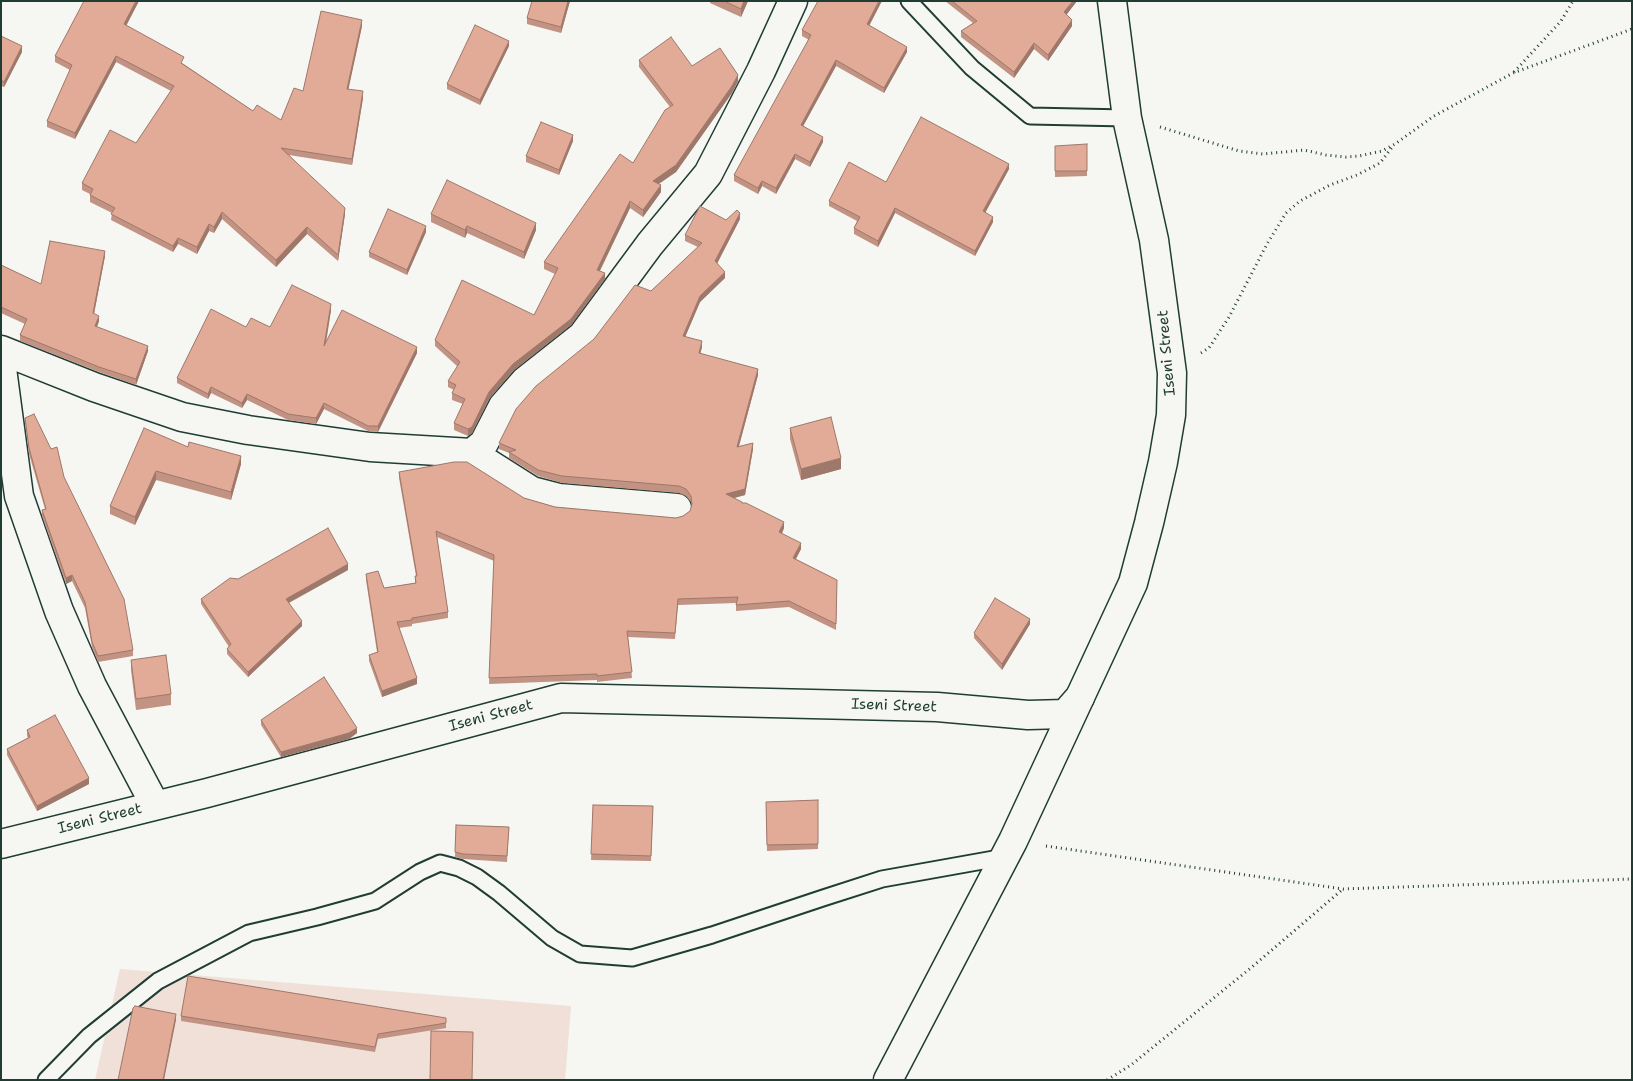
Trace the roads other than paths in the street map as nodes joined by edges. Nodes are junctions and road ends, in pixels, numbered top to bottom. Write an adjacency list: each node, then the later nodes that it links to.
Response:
1 (793, 1): 7 (street)
2 (909, 1): 4 (lane)
3 (1112, 1): 4 (street, Iseni Street)
4 (1127, 118): 9 (street, Iseni Street)
5 (1, 350): 7 (street)
6 (1, 361): 10 (street)
7 (472, 453): 8 (street)
8 (677, 508)
9 (1080, 697): 10 (street, Iseni Street); 12 (street)
10 (155, 805): 11 (street, Iseni Street)
11 (1, 844)
12 (1009, 849): 13 (lane); 14 (street)
13 (46, 1080)
14 (888, 1080)

